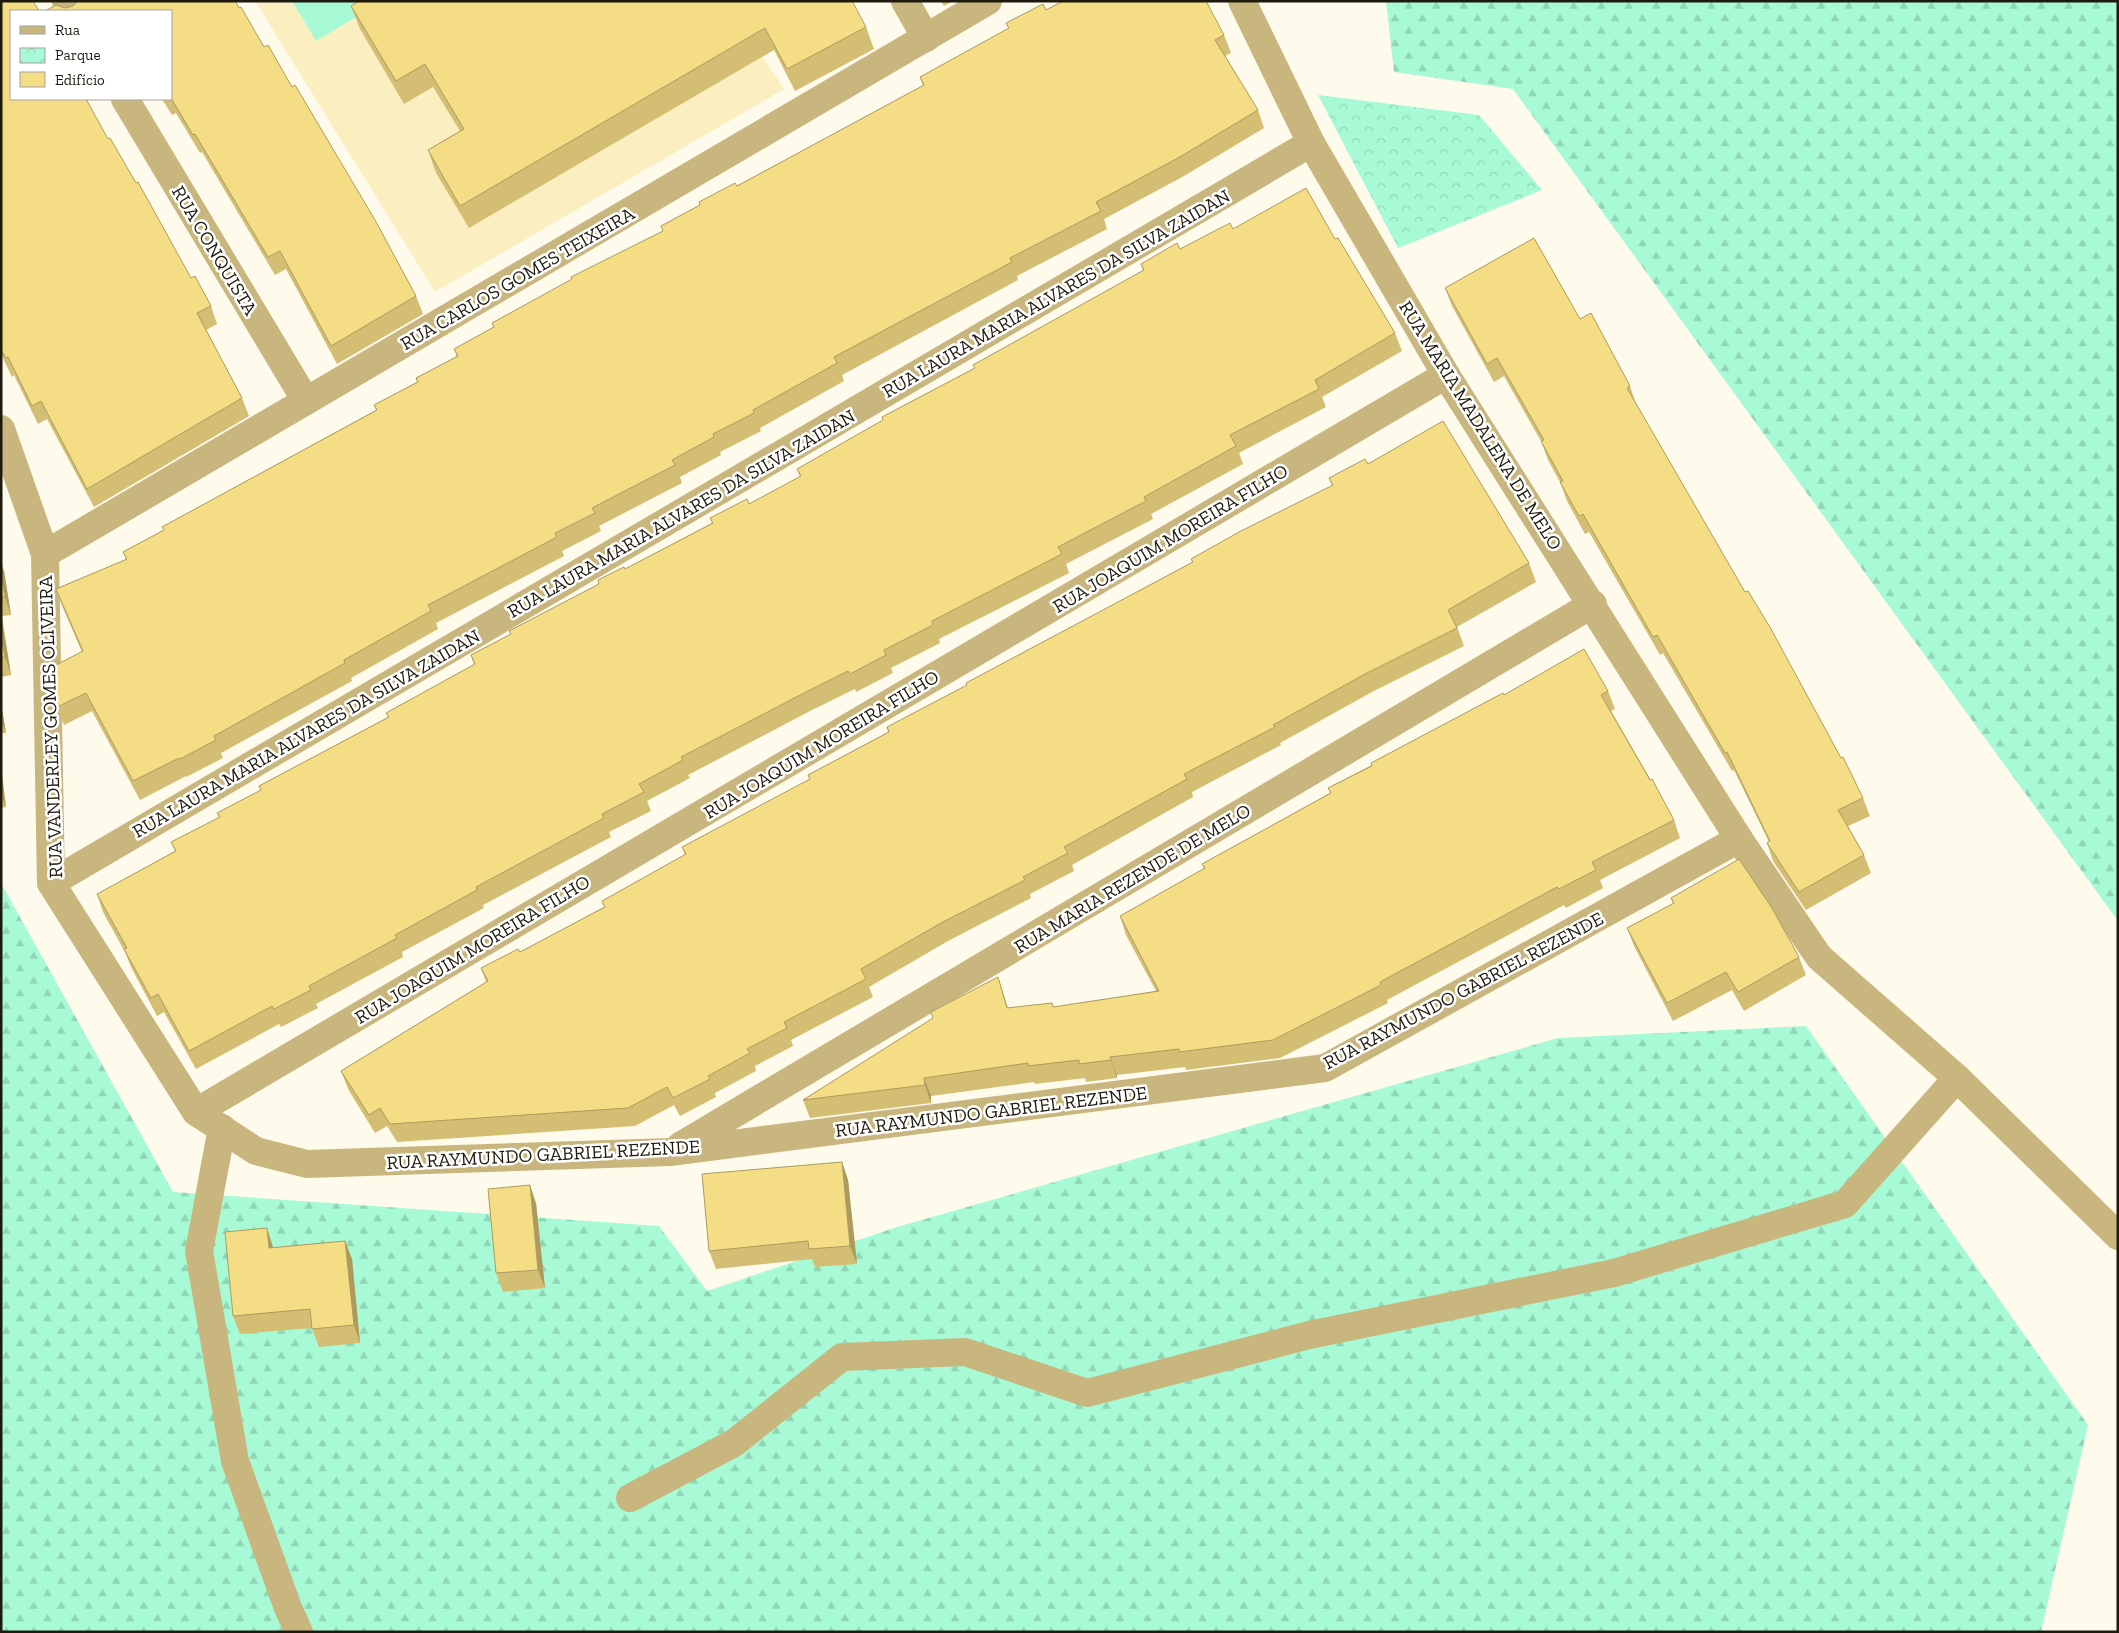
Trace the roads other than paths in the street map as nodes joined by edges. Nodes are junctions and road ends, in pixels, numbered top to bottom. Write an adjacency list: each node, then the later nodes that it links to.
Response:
1 (905, 1): 4 (street)
2 (988, 1): 4 (street, RUA CARLOS GOMES TEIXEIRA)
3 (1242, 1): 6 (street, RUA MARIA MADALENA DE MELO)
4 (926, 38): 8 (street, RUA CARLOS GOMES TEIXEIRA)
5 (126, 100): 8 (street, RUA CONQUISTA)
6 (1311, 143): 7 (street, RUA MARIA MADALENA DE MELO); 13 (street, RUA LAURA MARIA ALVARES DA SILVA ZAIDAN)
7 (1446, 375): 11 (street, RUA MARIA MADALENA DE MELO); 15 (street, RUA JOAQUIM MOREIRA FILHO)
8 (306, 401): 10 (street, RUA CARLOS GOMES TEIXEIRA)
9 (1, 429): 10 (street, RUA VANDERLEY GOMES OLIVEIRA)
10 (45, 554): 13 (street, RUA VANDERLEY GOMES OLIVEIRA)
11 (1593, 604): 12 (street, RUA MARIA MADALENA DE MELO); 17 (street, RUA MARIA REZENDE DE MELO)
12 (1739, 839): 14 (street, RUA MARIA MADALENA DE MELO); 17 (street, RUA RAYMUNDO GABRIEL REZENDE)
13 (51, 883): 15 (street, RUA VANDERLEY GOMES OLIVEIRA)
14 (1957, 1078): 18 (street, RUA MARIA MADALENA DE MELO); 19 (street)
15 (196, 1112): 16 (street, RUA RAYMUNDO GABRIEL REZENDE)
16 (222, 1128): 17 (street, RUA RAYMUNDO GABRIEL REZENDE); 20 (street)
17 (670, 1152)
18 (2118, 1236)
19 (630, 1498)
20 (299, 1632)

